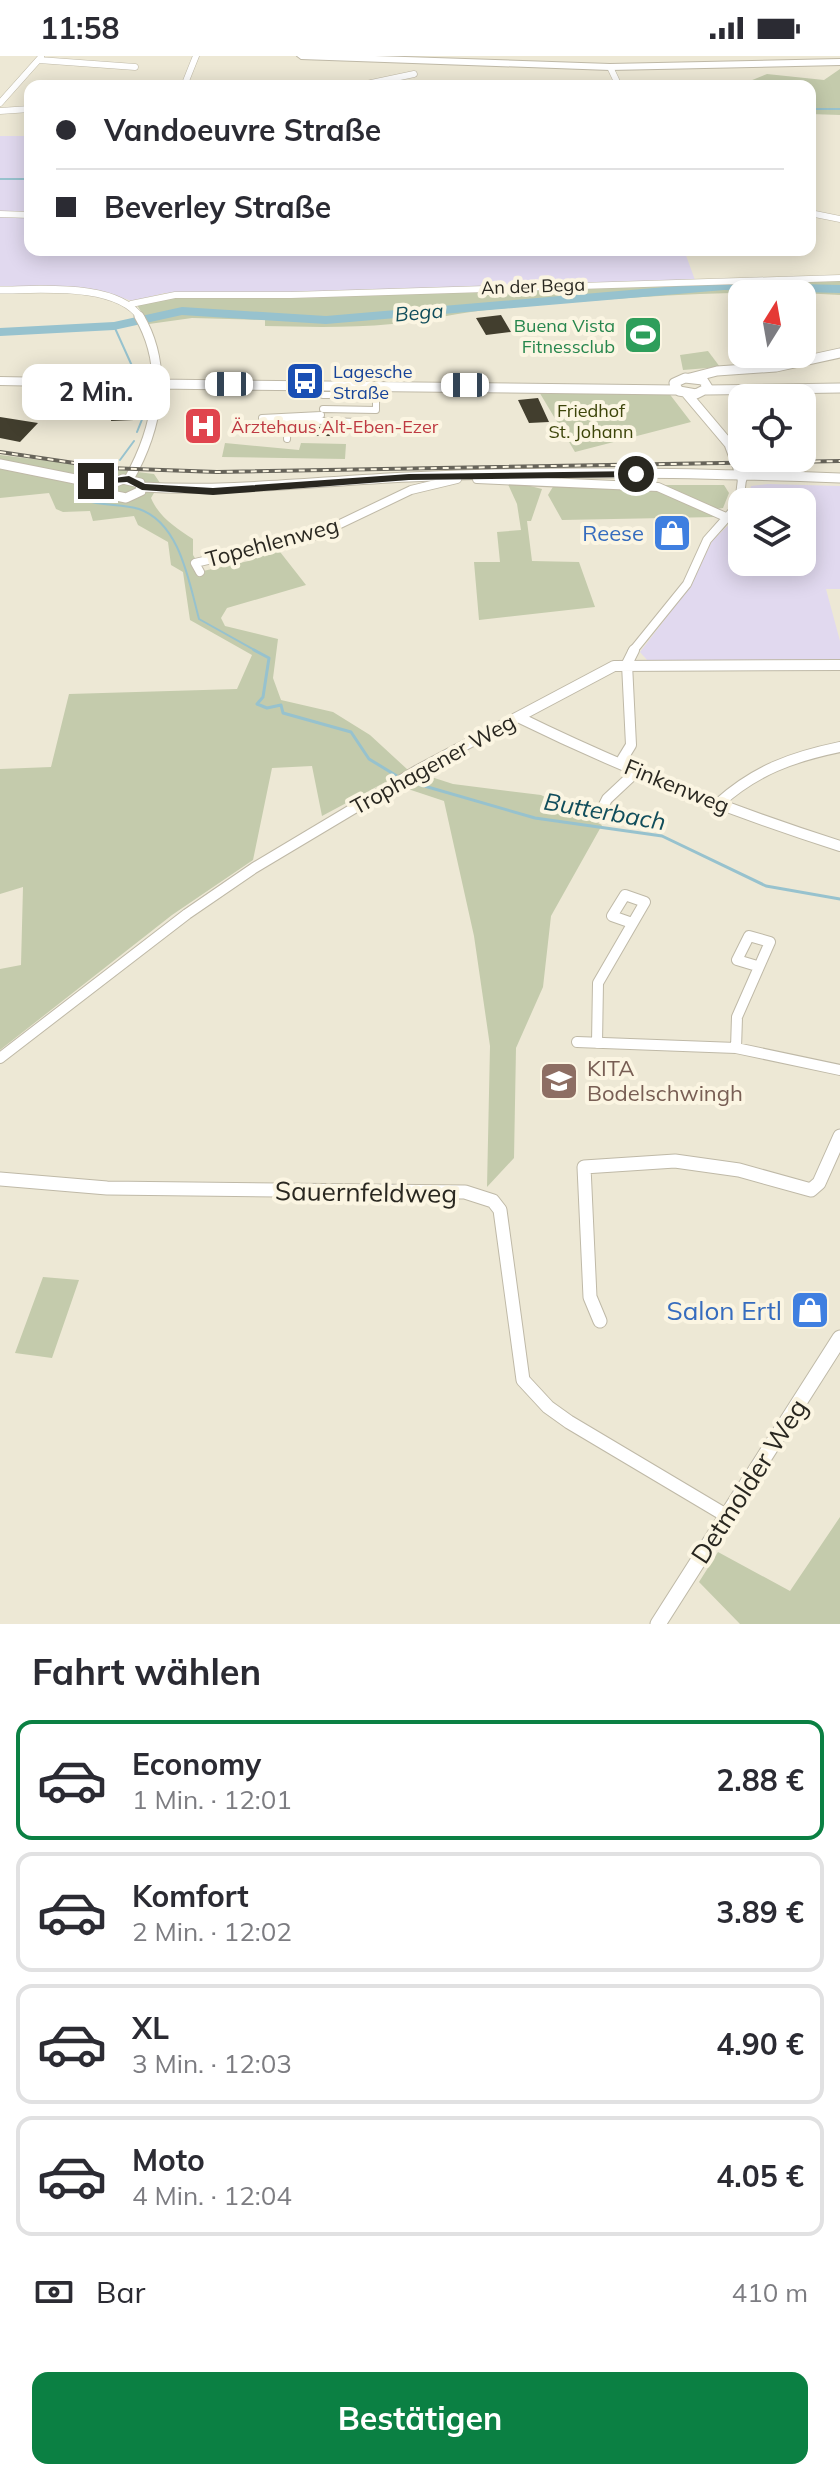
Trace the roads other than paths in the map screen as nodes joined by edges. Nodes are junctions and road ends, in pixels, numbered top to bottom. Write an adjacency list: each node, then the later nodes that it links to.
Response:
1 (196, 56): 9 (street)
2 (301, 56): 4 (main road)
3 (40, 58): 6 (street); 12 (street)
4 (524, 58): 7 (main road)
5 (840, 62): 7 (main road)
6 (135, 67)
7 (610, 67): 11 (street)
8 (414, 74): 10 (street)
9 (186, 80)
10 (386, 80)
11 (616, 80)
12 (0, 103)
13 (24, 109): 14 (street)
14 (0, 111)
15 (0, 214): 17 (street)
16 (816, 214): 18 (street)
17 (24, 215)
18 (840, 219)
19 (840, 278): 21 (street, An der Bega)
20 (0, 290): 21 (street)
21 (134, 308): 27 (street)
22 (840, 353): 23 (street)
23 (737, 370): 24 (street); 29 (street)
24 (724, 371): 25 (street); 31 (street)
25 (690, 378): 31 (street); 34 (street)
26 (0, 381): 27 (street)
27 (156, 384): 28 (street); 46 (street)
28 (324, 384): 34 (street); 35 (street)
29 (735, 384)
30 (728, 386): 31 (street)
31 (705, 387): 34 (street); 39 (street)
32 (816, 388): 33 (street)
33 (840, 388)
34 (679, 389): 39 (street)
35 (323, 395): 36 (street); 40 (street)
36 (367, 395)
37 (376, 395): 38 (street)
38 (337, 409): 40 (street); 41 (street)
39 (699, 409): 45 (street)
40 (322, 415): 41 (street); 43 (street)
41 (336, 421): 42 (street)
42 (358, 422)
43 (287, 439)
44 (0, 464): 48 (street)
45 (742, 476): 47 (street); 49 (street); 50 (street)
46 (129, 479): 48 (street); 50 (street)
47 (840, 480)
48 (109, 485): 50 (street)
49 (741, 488)
50 (139, 491)
51 (728, 518): 52 (street, Topehlenweg); 53 (street)
52 (200, 572)
53 (627, 664): 54 (street); 55 (street, Trophagener Weg); 57 (street)
54 (840, 665)
55 (518, 717): 57 (street, Finkenweg); 67 (street, Trophagener Weg)
56 (840, 747): 59 (street)
57 (620, 763): 58 (street, Finkenweg)
58 (638, 770): 59 (street, Finkenweg); 60 (street)
59 (719, 803): 61 (street, Finkenweg)
60 (598, 817)
61 (840, 846)
62 (632, 923): 65 (street)
63 (757, 966): 66 (street)
64 (577, 1042): 65 (street)
65 (597, 1043): 66 (street)
66 (736, 1048): 68 (street)
67 (0, 1058)
68 (840, 1070)
69 (840, 1136): 71 (street)
70 (0, 1179): 73 (street, Sauernfeldweg)
71 (600, 1321)
72 (840, 1338): 73 (street, Detmolder Weg)
73 (727, 1516): 74 (street, Detmolder Weg)
74 (658, 1624)

